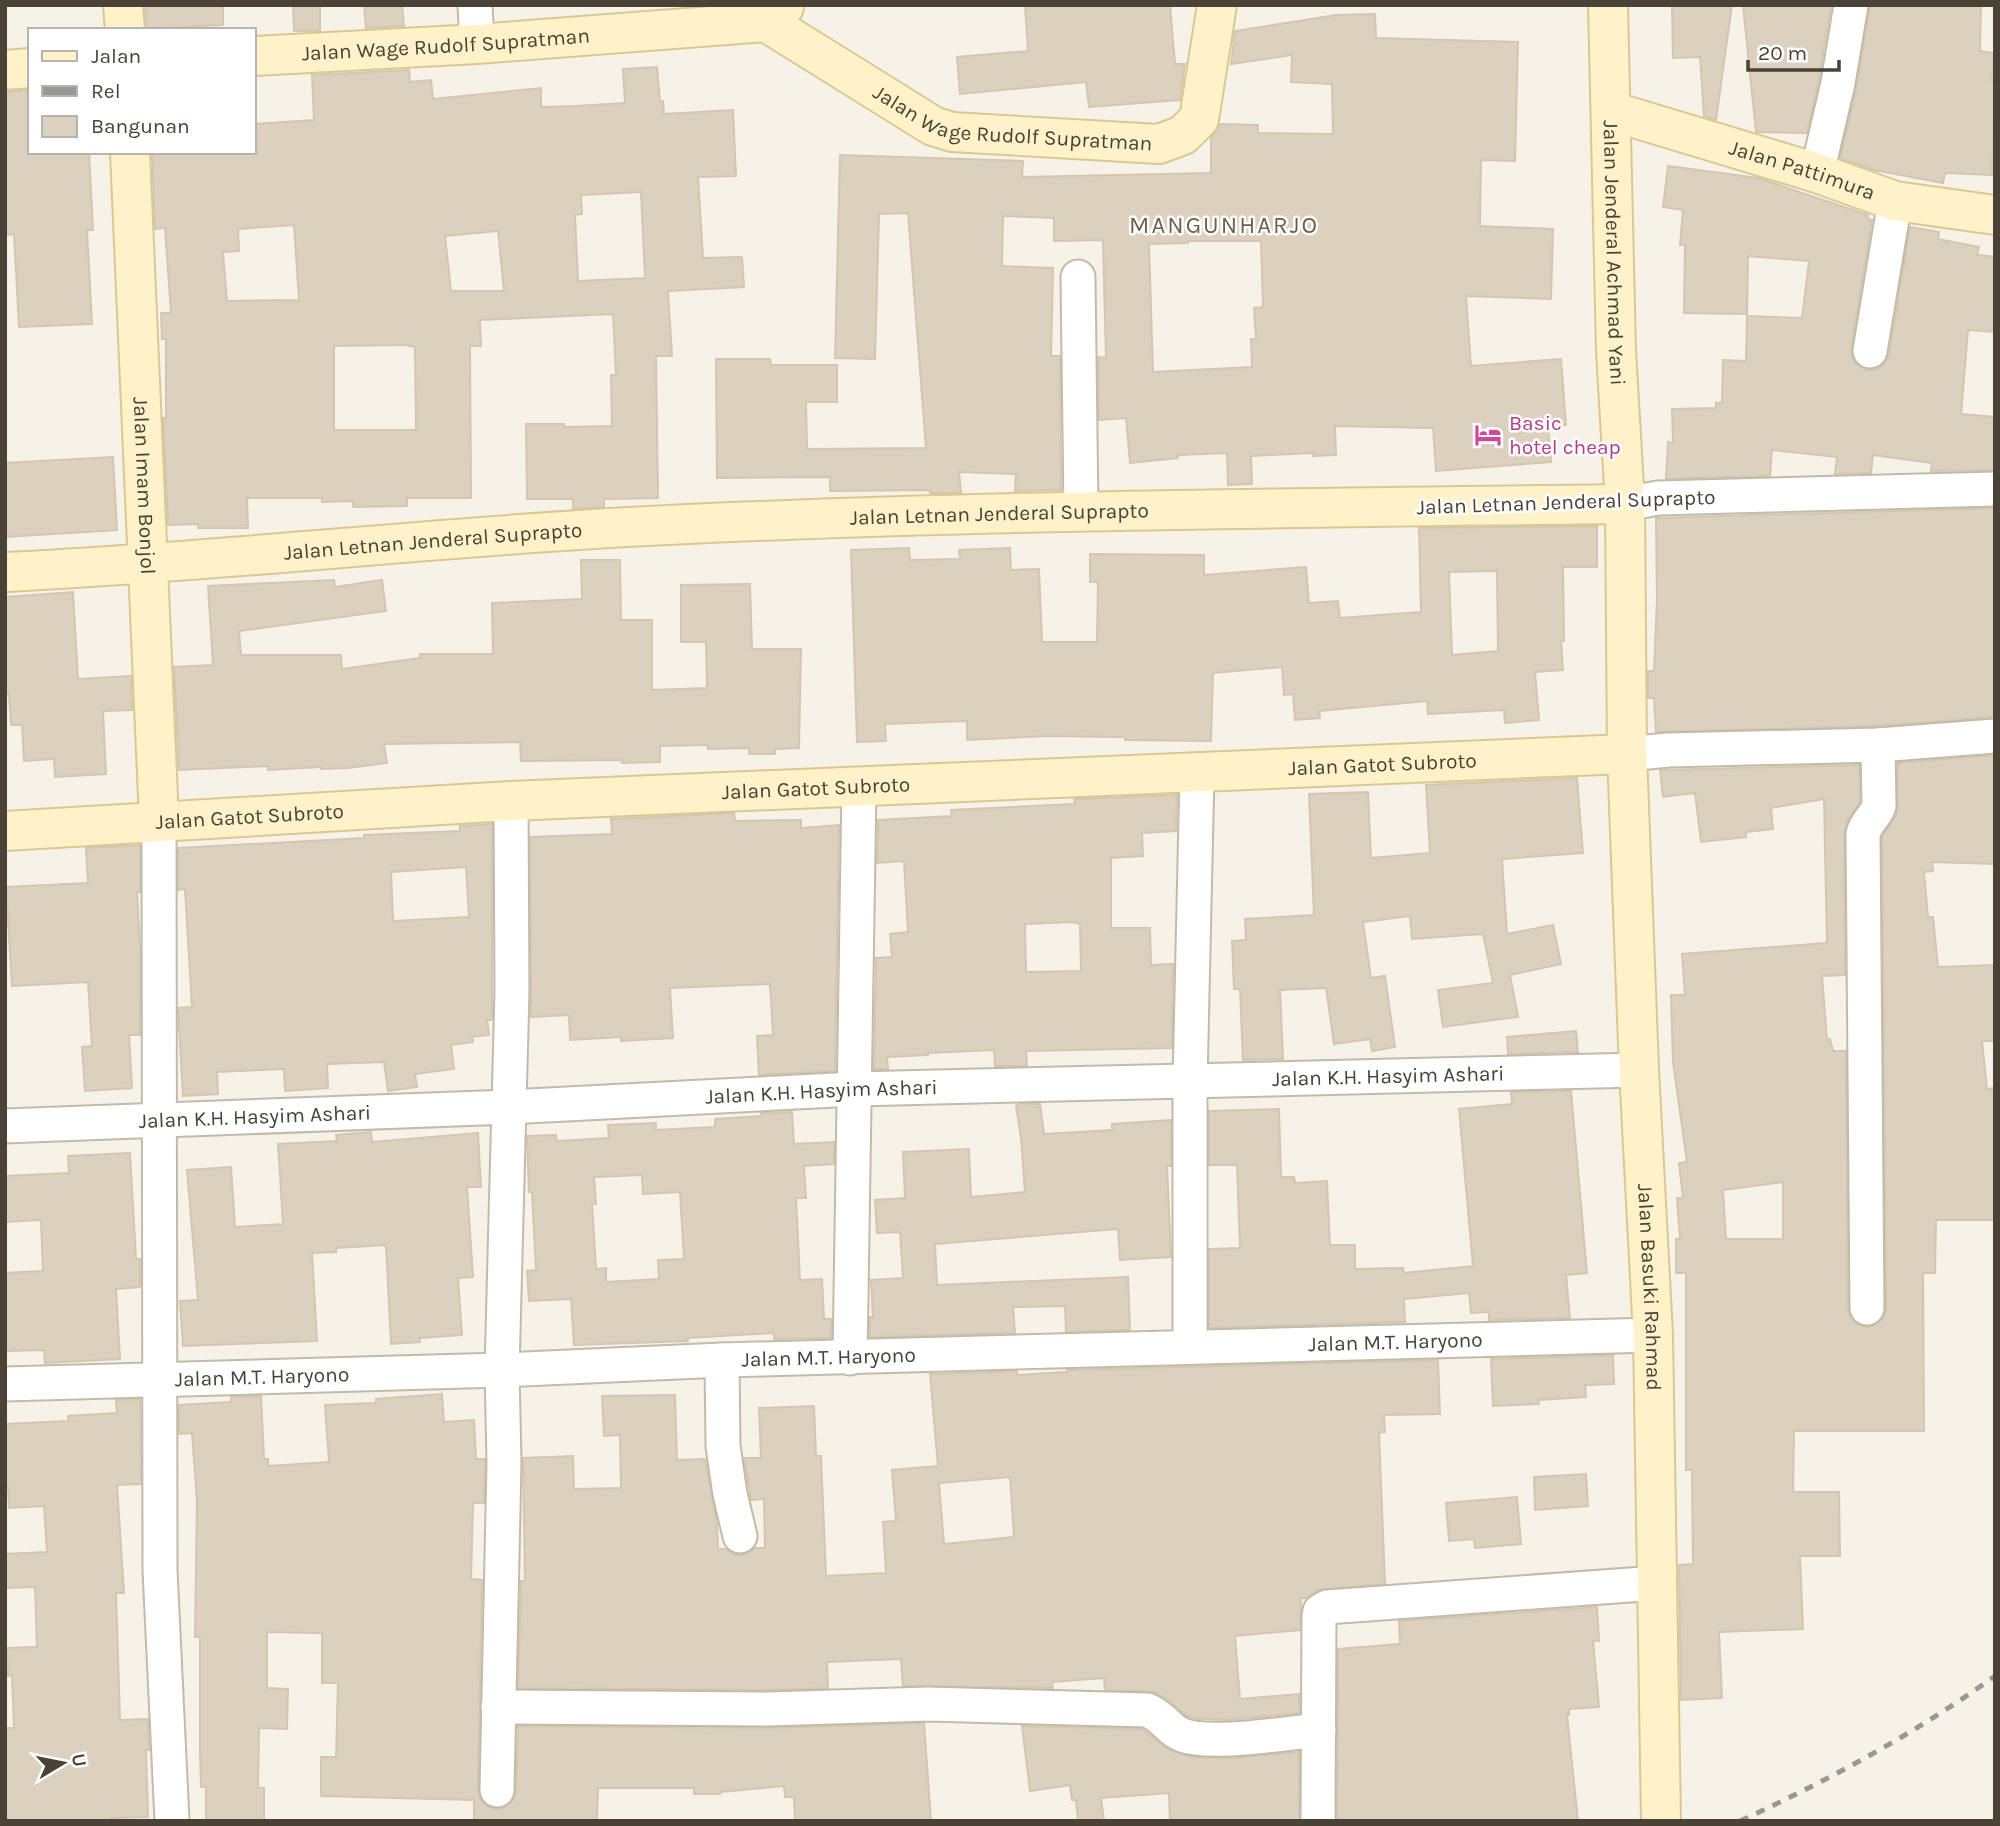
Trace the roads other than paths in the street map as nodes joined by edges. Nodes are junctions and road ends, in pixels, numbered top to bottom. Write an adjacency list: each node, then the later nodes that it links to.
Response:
1 (123, 5): 7 (street)
2 (475, 5): 8 (street)
3 (1217, 5): 6 (street, Jalan Wage Rudolf Supratman)
4 (1608, 5): 12 (street, Jalan Jenderal Achmad Yani)
5 (1851, 5): 14 (street)
6 (776, 14): 8 (street, Jalan Wage Rudolf Supratman)
7 (125, 28)
8 (477, 44): 9 (street, Jalan Wage Rudolf Supratman)
9 (256, 56)
10 (28, 68): 11 (street)
11 (5, 70)
12 (1611, 111): 14 (street, Jalan Pattimura); 20 (street, Jalan Jenderal Achmad Yani)
13 (131, 154): 22 (street, Jalan Imam Bonjol)
14 (1817, 173): 15 (street, Jalan Pattimura)
15 (1895, 201): 16 (street, Jalan Pattimura); 18 (street)
16 (1995, 215)
17 (1078, 277): 21 (street)
18 (1870, 351)
19 (1995, 489): 20 (street, Jalan Letnan Jenderal Suprapto)
20 (1625, 504): 21 (street, Jalan Letnan Jenderal Suprapto); 26 (street, Jalan Jenderal Achmad Yani)
21 (1081, 512): 22 (street, Jalan Letnan Jenderal Suprapto)
22 (146, 565): 23 (street, Jalan Letnan Jenderal Suprapto); 30 (street, Jalan Imam Bonjol)
23 (5, 572)
24 (1995, 736): 25 (street)
25 (1878, 745): 26 (street); 38 (street)
26 (1627, 754): 27 (street, Jalan Gatot Subroto); 32 (street, Jalan Basuki Rahmad)
27 (1197, 773): 28 (street, Jalan Gatot Subroto); 33 (street)
28 (859, 788): 29 (street, Jalan Gatot Subroto); 34 (street)
29 (511, 801): 30 (street, Jalan Gatot Subroto); 35 (street)
30 (159, 821): 31 (street, Jalan Gatot Subroto); 36 (street)
31 (5, 831)
32 (1639, 1070): 33 (street, Jalan K.H. Hasyim Ashari); 39 (street, Jalan Basuki Rahmad)
33 (1190, 1082): 34 (street, Jalan K.H. Hasyim Ashari); 40 (street)
34 (855, 1089): 35 (street, Jalan K.H. Hasyim Ashari); 41 (street)
35 (509, 1107): 36 (street, Jalan K.H. Hasyim Ashari); 43 (street)
36 (160, 1118): 37 (street, Jalan K.H. Hasyim Ashari); 44 (street)
37 (5, 1126)
38 (1867, 1308)
39 (1653, 1335): 40 (street, Jalan M.T. Haryono); 47 (street, Jalan Basuki Rahmad)
40 (1190, 1346): 41 (street, Jalan M.T. Haryono)
41 (849, 1358): 42 (street, Jalan M.T. Haryono)
42 (722, 1360): 43 (street, Jalan M.T. Haryono); 46 (street)
43 (502, 1370): 44 (street, Jalan M.T. Haryono); 48 (street)
44 (160, 1380): 45 (street, Jalan M.T. Haryono); 51 (street)
45 (5, 1384)
46 (740, 1536)
47 (1657, 1583): 49 (street); 53 (street, Jalan Basuki Rahmad)
48 (498, 1707): 49 (street); 50 (street)
49 (1319, 1730): 52 (street)
50 (497, 1790)
51 (172, 1821)
52 (1318, 1821)
53 (1661, 1821)

